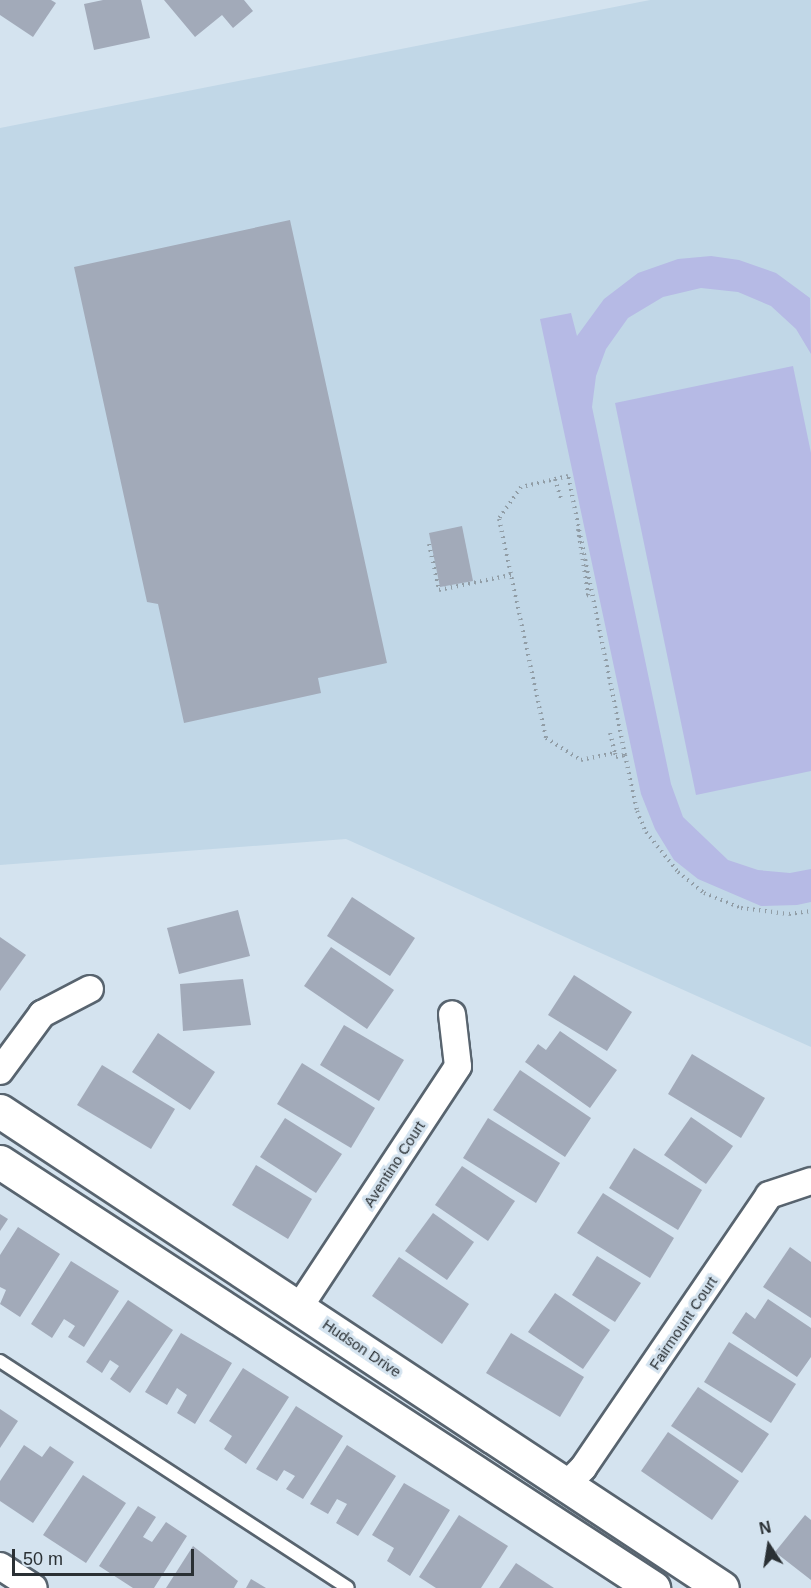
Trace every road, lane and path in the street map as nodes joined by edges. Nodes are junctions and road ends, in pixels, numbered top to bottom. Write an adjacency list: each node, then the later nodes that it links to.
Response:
1 (555, 479): 2 (path); 3 (path); 5 (path)
2 (561, 498)
3 (578, 525): 6 (path); 9 (path)
4 (429, 544): 5 (path)
5 (511, 575): 8 (path)
6 (584, 596)
7 (610, 733): 8 (path)
8 (615, 753): 9 (path)
9 (625, 755): 10 (path)
10 (811, 911)
11 (90, 989): 13 (street)
12 (452, 1014): 17 (street, Aventino Court)
13 (0, 1071)
14 (0, 1111): 17 (street, Hudson Drive)
15 (0, 1162): 23 (street)
16 (811, 1181): 19 (street, Fairmount Court)
17 (300, 1306): 19 (street, Hudson Drive)
18 (0, 1361): 22 (lane)
19 (567, 1484): 24 (street, Hudson Drive)
20 (0, 1566): 21 (street)
21 (34, 1588)
22 (348, 1588)
23 (652, 1588)
24 (722, 1588)

